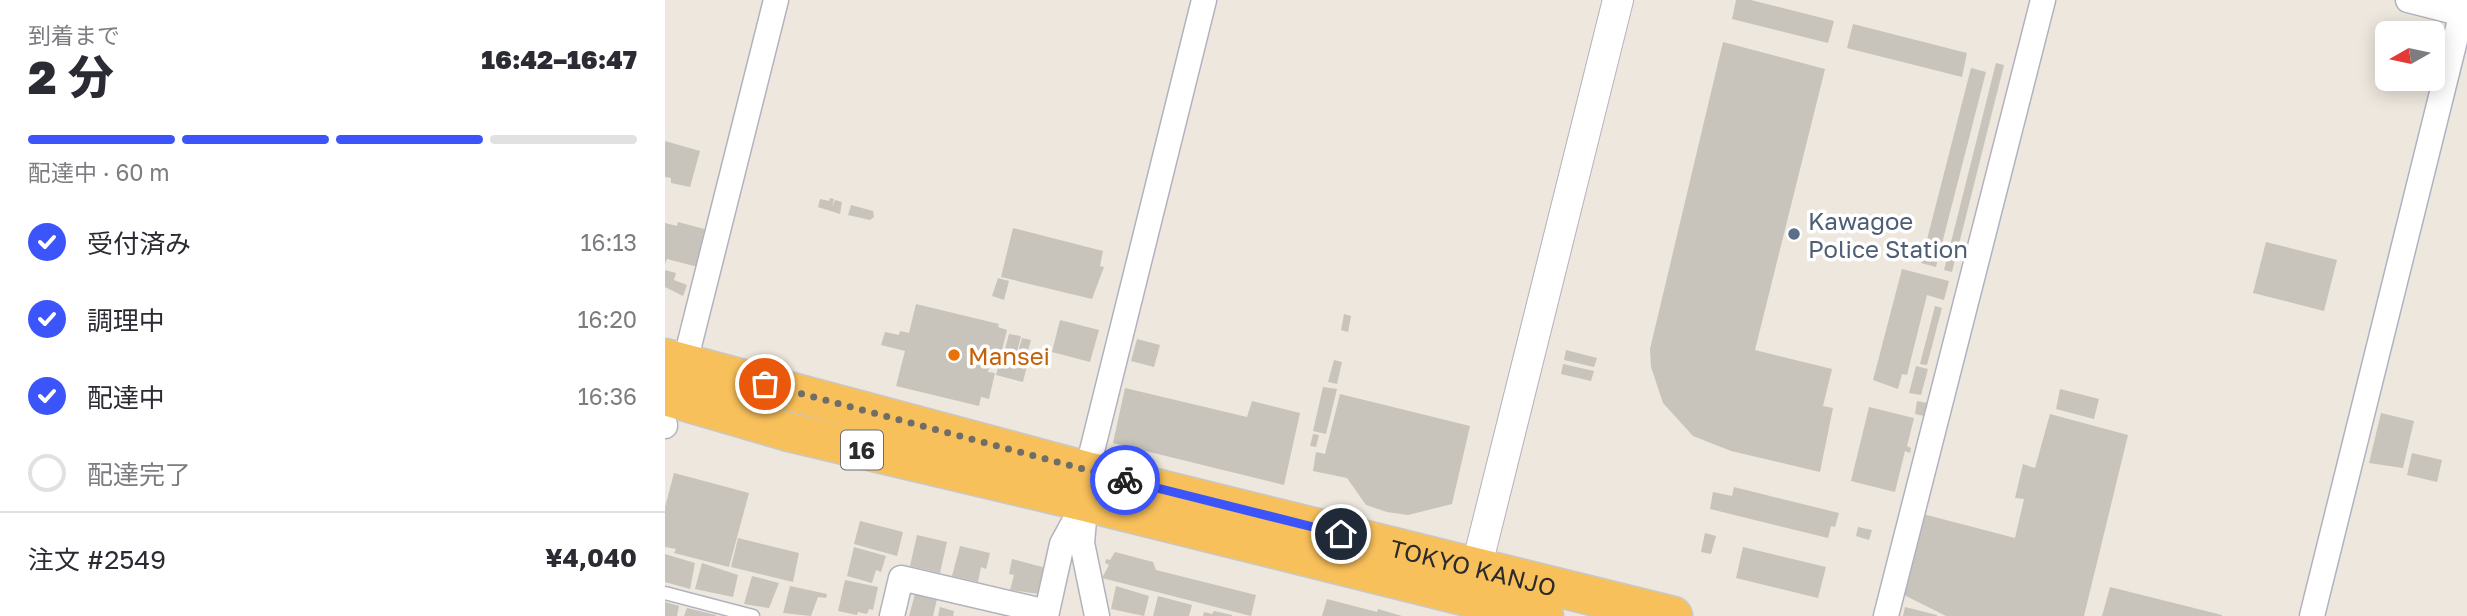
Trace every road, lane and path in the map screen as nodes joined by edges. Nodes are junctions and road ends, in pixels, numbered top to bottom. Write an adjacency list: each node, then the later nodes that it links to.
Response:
1 (776, 0): 7 (street)
2 (1204, 0): 11 (street)
3 (1618, 0): 13 (street)
4 (2043, 0): 20 (street)
5 (2407, 0): 6 (street)
6 (2465, 10): 21 (street)
7 (675, 360): 11 (highway, TOKYO KANJO / 16)
8 (665, 396): 10 (highway, TOKYO KANJO / 16)
9 (665, 425): 10 (highway)
10 (789, 432): 11 (highway, TOKYO KANJO / 16)
11 (1086, 486): 13 (highway, TOKYO KANJO / 16); 14 (street); 17 (street)
12 (665, 593): 15 (lane)
13 (1471, 594): 18 (highway, TOKYO KANJO / 16); 19 (highway, TOKYO KANJO / 16)
14 (1047, 614): 16 (street)
15 (753, 616)
16 (892, 616)
17 (1097, 616)
18 (1544, 616)
19 (1673, 616)
20 (1886, 616)
21 (2312, 616)

